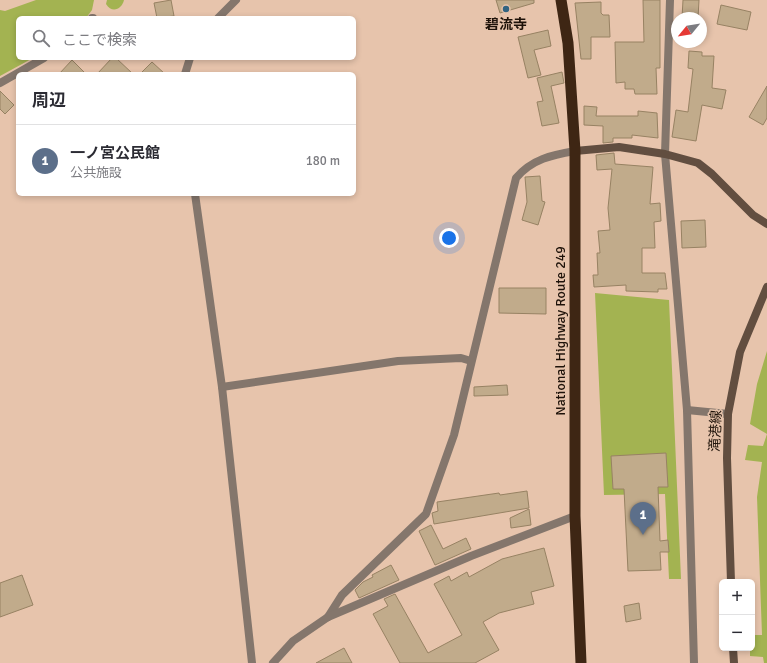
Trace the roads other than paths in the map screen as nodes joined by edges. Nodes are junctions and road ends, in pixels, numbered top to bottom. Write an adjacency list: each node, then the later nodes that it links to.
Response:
1 (236, 0): 4 (street)
2 (561, 0): 11 (highway, National Highway Route 249)
3 (670, 0): 12 (street)
4 (220, 16)
5 (40, 60): 7 (street)
6 (189, 60): 8 (street)
7 (19, 72)
8 (186, 72)
9 (16, 74): 10 (street)
10 (0, 83)
11 (575, 150): 12 (main road); 16 (street); 20 (highway, National Highway Route 249)
12 (665, 154): 14 (main road); 18 (street)
13 (195, 196): 17 (street)
14 (767, 224)
15 (767, 287): 19 (main road, 滝港線)
16 (471, 361): 17 (street); 22 (street)
17 (222, 386): 24 (street)
18 (687, 410): 19 (street); 27 (street)
19 (728, 414): 21 (main road, 滝港線)
20 (575, 516): 22 (street); 26 (highway, National Highway Route 249)
21 (731, 579)
22 (328, 617): 25 (street)
23 (733, 651): 28 (main road)
24 (252, 663)
25 (273, 663)
26 (581, 663)
27 (694, 663)
28 (734, 663)

